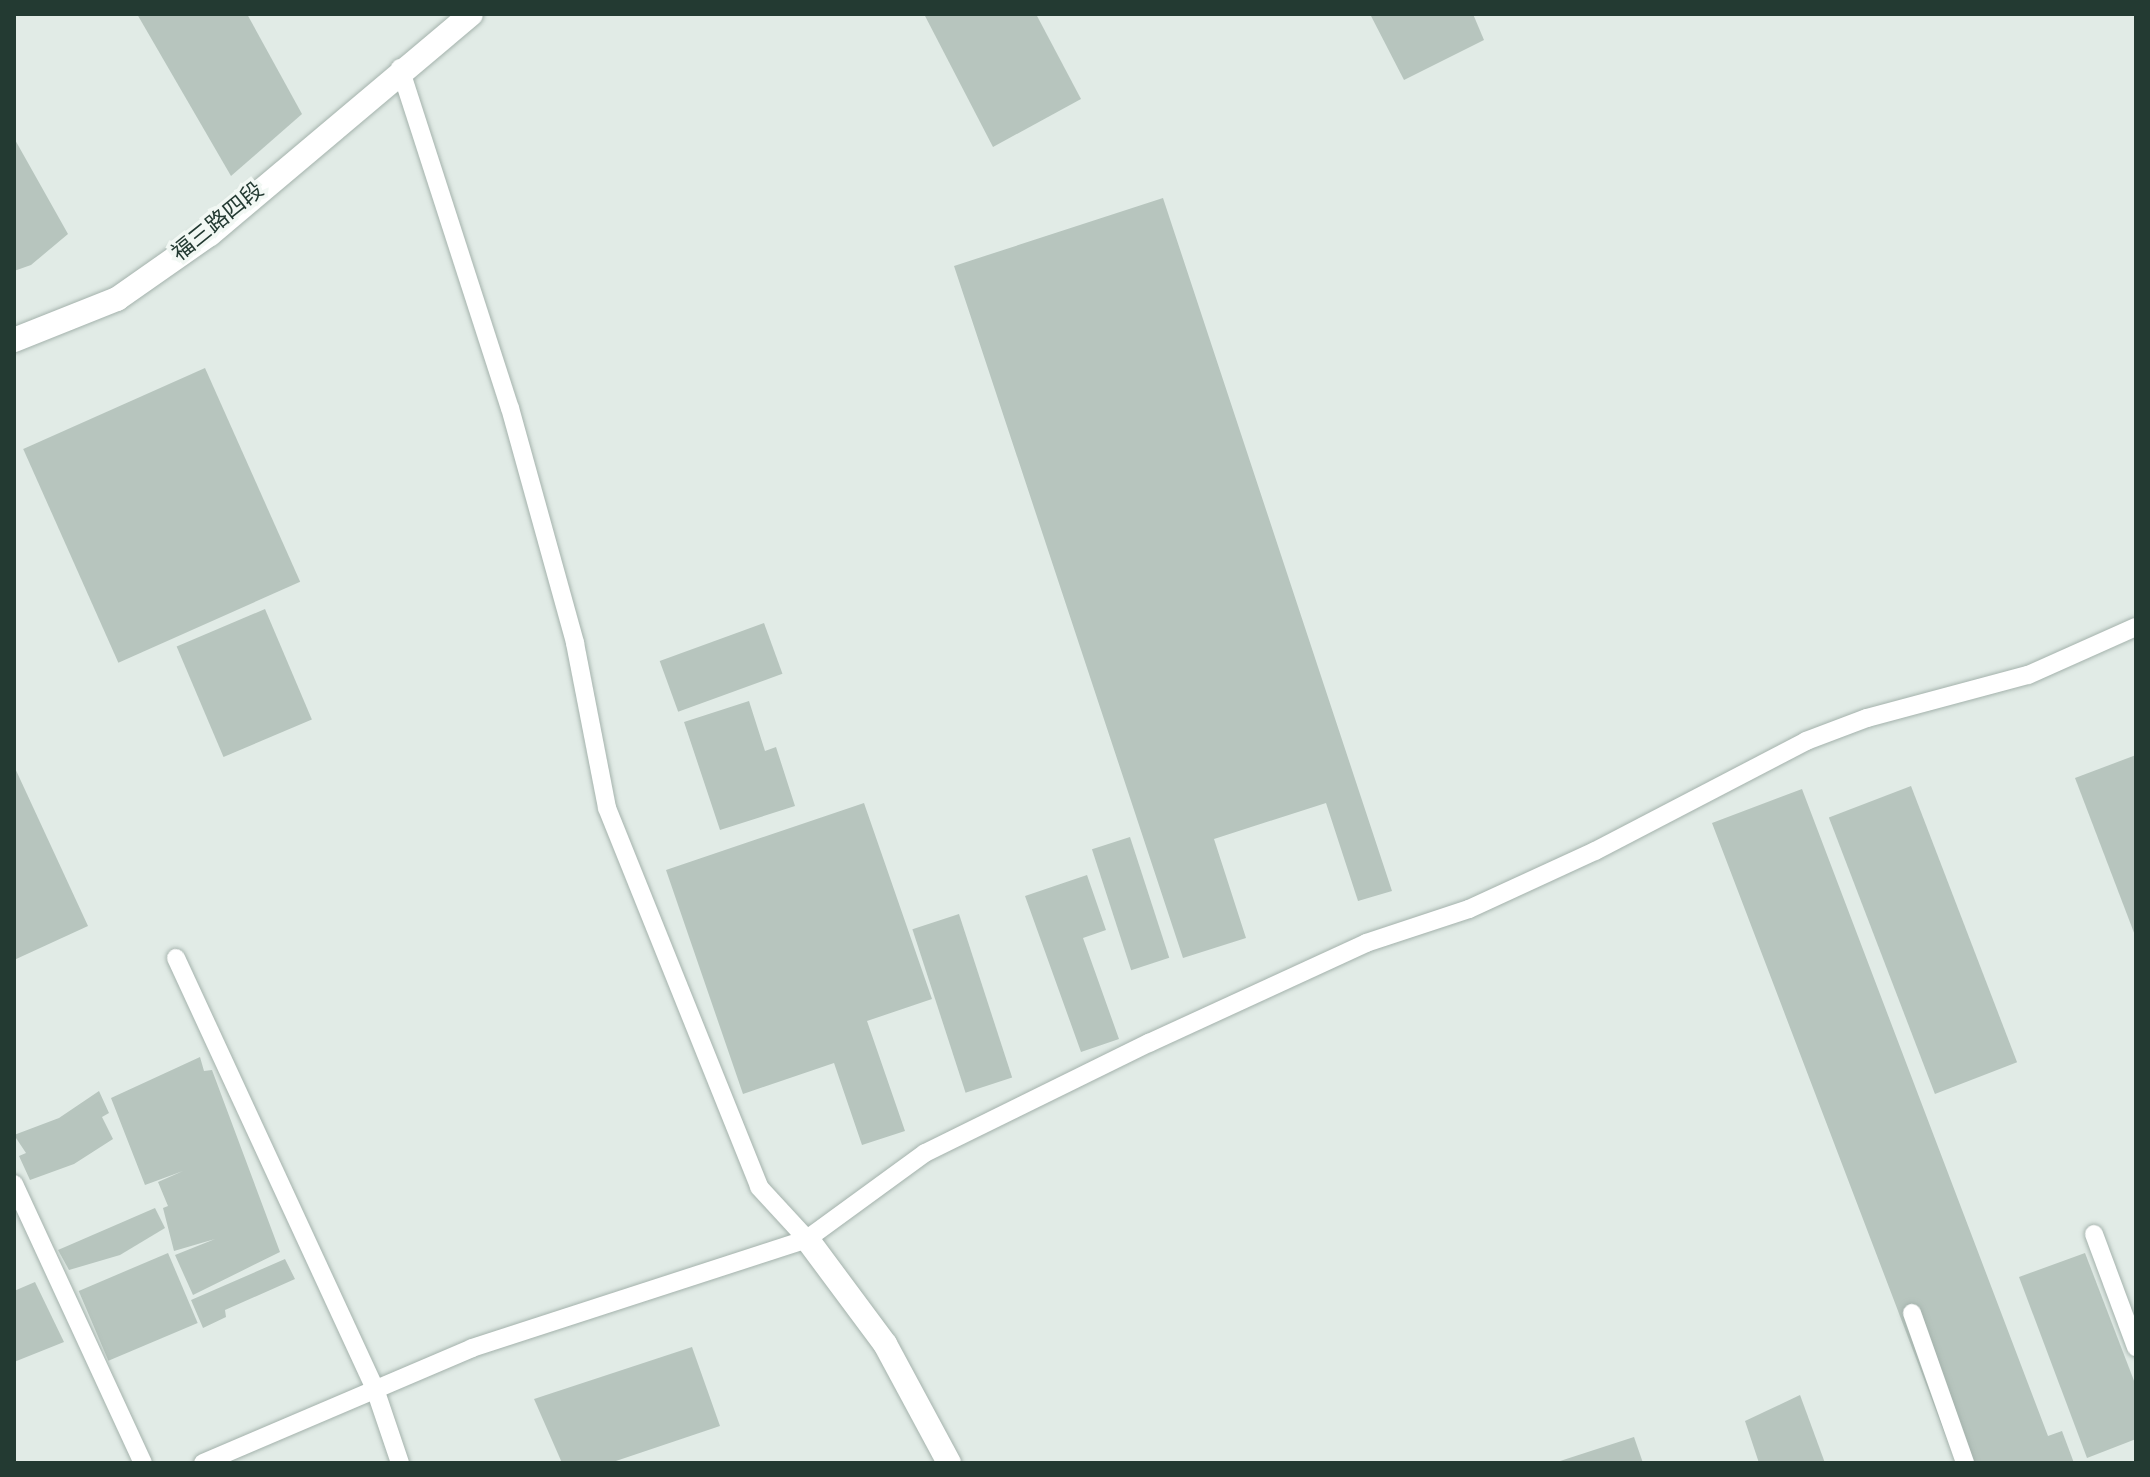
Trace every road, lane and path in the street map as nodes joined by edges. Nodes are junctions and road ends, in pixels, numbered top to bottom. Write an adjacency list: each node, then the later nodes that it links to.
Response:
1 (471, 14): 2 (street, 福三路四段)
2 (400, 68): 3 (street, 福三路四段); 8 (lane)
3 (14, 340)
4 (2136, 627): 8 (lane)
5 (176, 958): 11 (lane)
6 (14, 1184): 12 (lane)
7 (2094, 1234): 10 (lane)
8 (807, 1239): 11 (lane); 15 (street)
9 (1912, 1313): 16 (lane)
10 (2136, 1347)
11 (375, 1389): 13 (lane); 14 (lane)
12 (143, 1463)
13 (203, 1463)
14 (400, 1463)
15 (949, 1463)
16 (1965, 1463)

